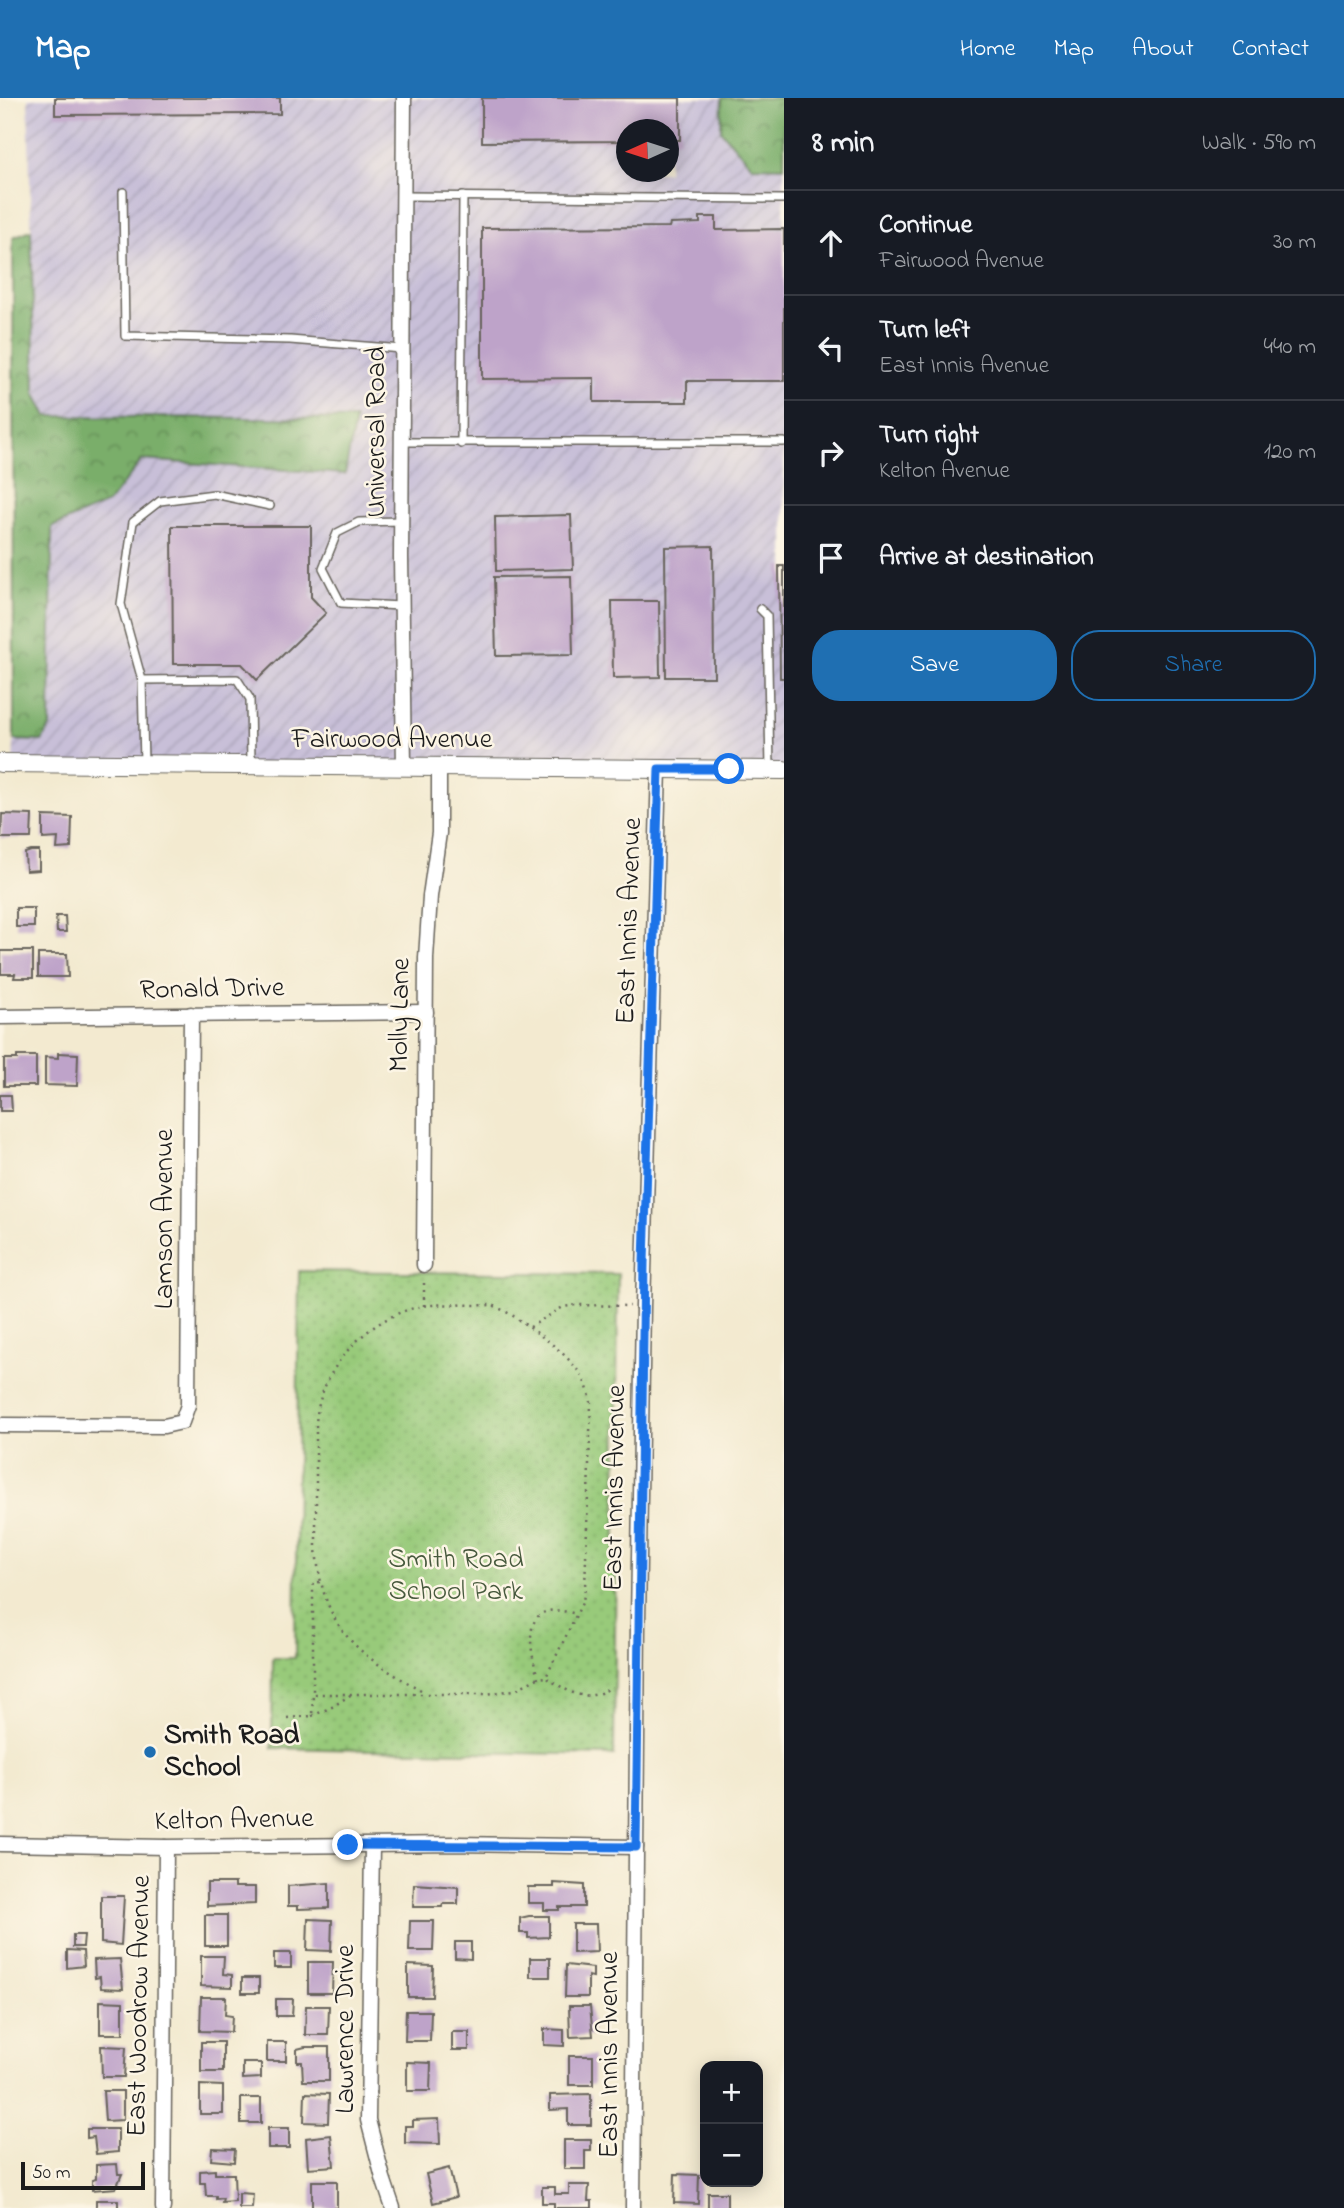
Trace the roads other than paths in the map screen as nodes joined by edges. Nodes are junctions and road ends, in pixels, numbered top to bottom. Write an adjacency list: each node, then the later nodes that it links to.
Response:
1 (404, 98): 3 (street, Universal Road)
2 (123, 192): 6 (lane)
3 (404, 195): 4 (lane); 6 (street, Universal Road)
4 (463, 196): 5 (lane); 9 (lane)
5 (784, 199)
6 (402, 349): 7 (street, Universal Road)
7 (401, 442): 9 (lane); 11 (street, Universal Road)
8 (784, 442): 9 (lane)
9 (461, 444)
10 (270, 506): 14 (lane)
11 (401, 521): 12 (street, Universal Road); 12 (lane)
12 (402, 606): 18 (street, Universal Road)
13 (760, 609): 21 (lane)
14 (142, 680): 16 (lane); 17 (lane)
15 (0, 762): 16 (street, Fairwood Avenue)
16 (144, 764): 17 (street, Fairwood Avenue)
17 (251, 765): 18 (street, Fairwood Avenue)
18 (404, 766): 19 (street, Fairwood Avenue)
19 (439, 766): 20 (street, Fairwood Avenue); 22 (street, Molly Lane)
20 (659, 769): 21 (street, Fairwood Avenue); 30 (street, East Innis Avenue)
21 (777, 770)
22 (426, 1012): 23 (street, Ronald Drive); 25 (street, Molly Lane)
23 (191, 1014): 24 (street, Ronald Drive); 26 (street, Lamson Avenue)
24 (0, 1017)
25 (424, 1265)
26 (0, 1425)
27 (0, 1844): 29 (street, Kelton Avenue)
28 (372, 1846): 29 (street, Kelton Avenue); 30 (street, Kelton Avenue); 32 (street, Lawrence Drive)
29 (166, 1847): 31 (street, East Woodrow Avenue)
30 (636, 1847): 33 (street, East Innis Avenue)
31 (163, 2208)
32 (393, 2208)
33 (633, 2208)

